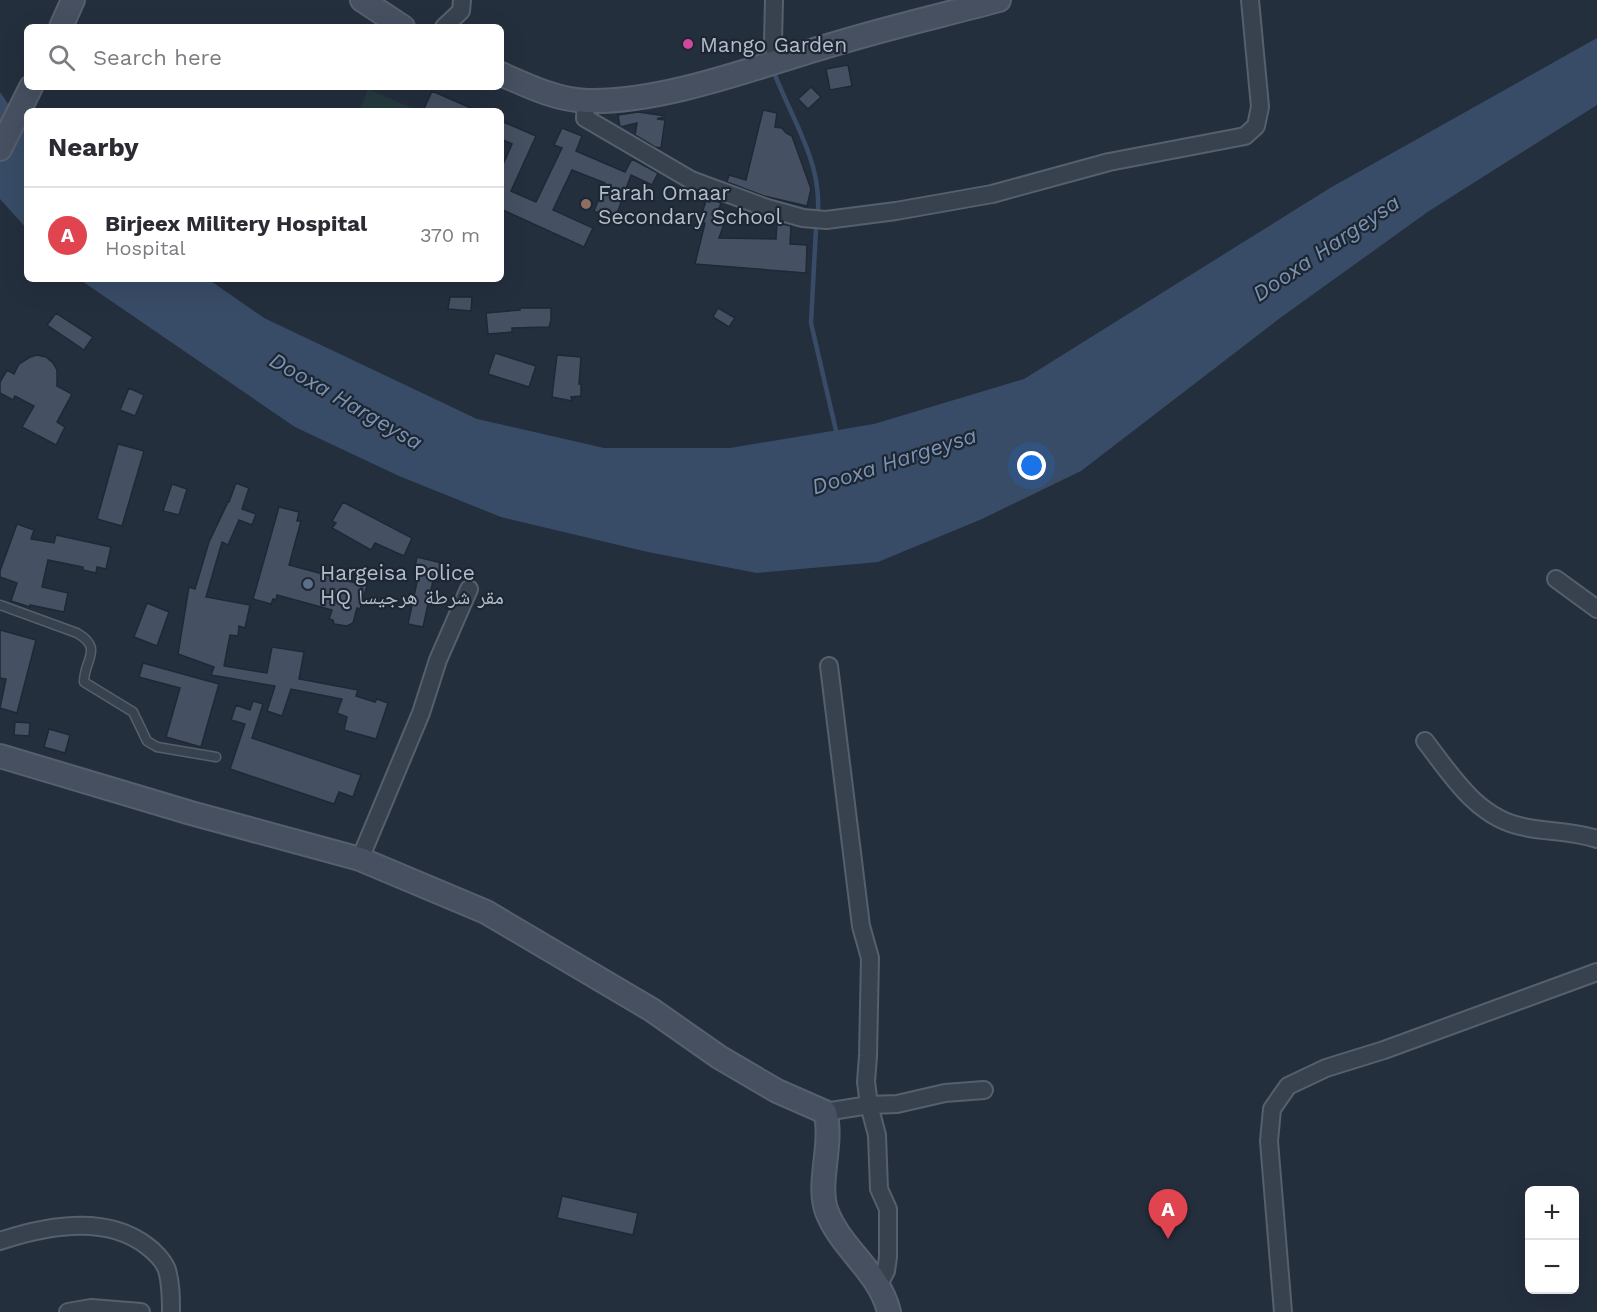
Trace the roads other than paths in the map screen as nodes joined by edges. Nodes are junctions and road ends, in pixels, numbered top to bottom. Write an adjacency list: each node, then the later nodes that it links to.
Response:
1 (73, 0): 7 (main road)
2 (362, 0): 8 (main road)
3 (462, 0): 9 (street)
4 (774, 0): 10 (street)
5 (999, 0): 10 (main road)
6 (1251, 0): 13 (street)
7 (62, 24)
8 (398, 24)
9 (447, 24)
10 (777, 61): 13 (main road)
11 (504, 75): 13 (main road)
12 (30, 90): 14 (main road)
13 (586, 101)
14 (0, 150)
15 (1556, 579): 18 (street)
16 (469, 589): 24 (street)
17 (0, 605): 22 (lane)
18 (1597, 609)
19 (829, 666): 27 (street)
20 (1425, 741): 23 (street)
21 (0, 756): 24 (main road)
22 (216, 757)
23 (1597, 839)
24 (360, 859): 28 (main road)
25 (1597, 972): 35 (street)
26 (984, 1090): 27 (street)
27 (869, 1105): 28 (street); 30 (street)
28 (825, 1112): 30 (main road)
29 (0, 1241): 33 (street)
30 (879, 1284): 34 (main road)
31 (68, 1312): 32 (street)
32 (141, 1312)
33 (171, 1312)
34 (890, 1312)
35 (1283, 1312)

